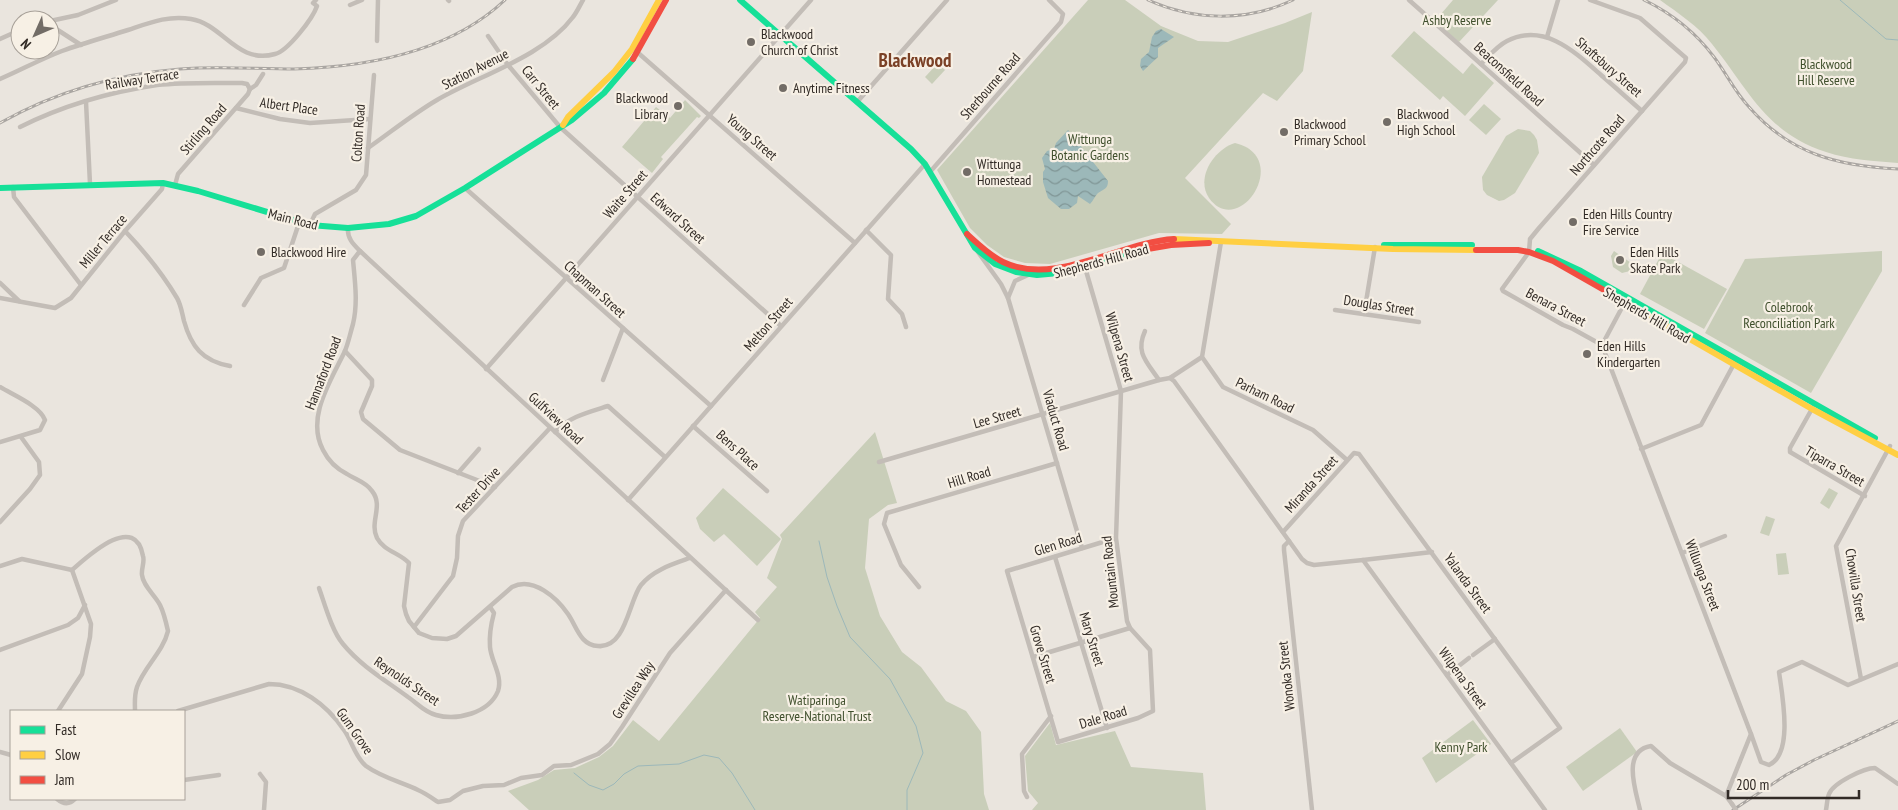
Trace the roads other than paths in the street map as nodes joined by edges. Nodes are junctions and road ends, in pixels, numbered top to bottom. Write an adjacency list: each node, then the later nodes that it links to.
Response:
1 (116, 0): 17 (street)
2 (362, 0): 16 (street)
3 (378, 0): 22 (street)
4 (583, 0): 26 (street, Station Avenue)
5 (659, 0): 24 (main road, Main Road)
6 (666, 0): 24 (main road, Main Road)
7 (740, 0): 15 (main road, Shepherds Hill Road)
8 (811, 0): 19 (street, Waite Street)
9 (947, 0): 32 (street)
10 (1049, 0): 42 (street, Sherbourne Road)
11 (1409, 0): 25 (street, Beaconsfield Road)
12 (1558, 0): 21 (street)
13 (1590, 0): 34 (street, Northcote Road)
14 (313, 1): 23 (street)
15 (748, 2): 19 (main road, Shepherds Hill Road)
16 (350, 5)
17 (60, 19)
18 (60, 31): 23 (street)
19 (781, 34): 32 (main road, Shepherds Hill Road); 35 (street, Waite Street)
20 (488, 36): 26 (street, Carr Street)
21 (1547, 37): 25 (street, Shaftsbury Street); 34 (street, Shaftsbury Street)
22 (377, 41)
23 (81, 45): 29 (street)
24 (635, 51): 35 (street, Young Street); 37 (main road, Main Road)
25 (1481, 64): 41 (street, Beaconsfield Road)
26 (508, 65): 37 (street, Carr Street); 39 (street, Station Avenue)
27 (263, 74): 30 (street)
28 (374, 75): 36 (street, Colton Road)
29 (0, 80)
30 (250, 88): 31 (street, Railway Terrace); 33 (street, Stirling Road)
31 (86, 102): 38 (street, Railway Terrace); 44 (street)
32 (858, 102): 40 (main road, Shepherds Hill Road)
33 (236, 108): 36 (street, Albert Place); 45 (street, Stirling Road)
34 (1642, 111): 41 (street, Northcote Road)
35 (710, 115): 49 (street, Waite Street); 57 (street, Young Street)
36 (370, 119): 39 (street, Colton Road)
37 (561, 126): 48 (main road, Main Road); 49 (street, Edward Street)
38 (20, 127)
39 (368, 148): 51 (street, Colton Road)
40 (925, 164): 42 (main road, Shepherds Hill Road); 53 (street, Melton Street)
41 (1594, 164): 60 (street, Northcote Road)
42 (930, 172): 55 (main road, Shepherds Hill Road)
43 (163, 183): 44 (main road, Main Road); 45 (main road, Main Road); 54 (street, Miller Terrace)
44 (90, 184): 47 (main road, Main Road)
45 (175, 185): 50 (main road, Main Road)
46 (0, 188): 47 (main road, Main Road)
47 (13, 188): 66 (street)
48 (465, 188): 52 (main road, Main Road); 64 (street, Chapman Street)
49 (638, 197): 64 (street, Waite Street); 77 (street, Edward Street)
50 (299, 223): 51 (main road, Main Road); 73 (street)
51 (310, 225): 52 (main road, Main Road)
52 (348, 228): 61 (street, Gulfview Road)
53 (866, 230): 57 (street, Melton Street); 79 (street)
54 (125, 231): 66 (street, Miller Terrace); 85 (street)
55 (967, 234): 59 (main road, Shepherds Hill Road); 62 (main road, Shepherds Hill Road)
56 (1221, 242): 58 (main road, Shepherds Hill Road); 62 (main road, Shepherds Hill Road); 83 (street)
57 (855, 243): 77 (street, Melton Street)
58 (1374, 246): 60 (main road, Shepherds Hill Road); 75 (street)
59 (975, 248): 63 (main road, Shepherds Hill Road); 70 (street, Viaduct Road)
60 (1529, 250): 67 (street, Northcote Road); 71 (main road, Shepherds Hill Road)
61 (360, 251): 82 (street, Hannaford Road); 86 (street, Gulfview Road)
62 (1084, 264): 63 (main road, Shepherds Hill Road); 91 (street, Wilpena Street)
63 (1028, 275): 70 (street)
64 (566, 278): 78 (street, Chapman Street); 86 (street, Waite Street)
65 (0, 283): 68 (street)
66 (82, 285): 72 (street, Miller Terrace)
67 (1503, 286): 81 (street, Benara Street)
68 (4, 287): 69 (street); 72 (street)
69 (0, 297): 72 (street)
70 (1008, 298): 94 (street, Viaduct Road)
71 (1626, 300): 81 (street); 84 (main road, Shepherds Hill Road)
72 (21, 302)
73 (244, 305)
74 (1335, 310): 75 (street, Douglas Street)
75 (1364, 314): 76 (street, Douglas Street)
76 (1419, 322)
77 (781, 326): 92 (street, Melton Street)
78 (623, 328): 88 (street); 92 (street, Chapman Street)
79 (906, 328)
80 (1145, 331): 89 (street)
81 (1602, 345): 102 (street, Willunga Street)
82 (345, 351): 110 (street); 135 (street, Hannaford Road)
83 (1202, 357): 87 (street, Wilpena Street); 107 (street, Parham Road)
84 (1735, 361): 93 (main road, Shepherds Hill Road); 102 (street)
85 (230, 366)
86 (486, 369): 96 (street, Gulfview Road)
87 (1170, 378): 89 (street, Wilpena Street); 116 (street)
88 (603, 380)
89 (1159, 380): 91 (street, Wilpena Street)
90 (0, 387): 98 (street)
91 (1121, 391): 94 (street, Lee Street); 118 (street, Mountain Road)
92 (711, 406): 95 (street, Melton Street)
93 (1813, 406): 100 (main road, Shepherds Hill Road); 113 (street, Tiparra Street)
94 (1043, 415): 108 (street, Lee Street); 109 (street, Viaduct Road)
95 (693, 426): 106 (street, Melton Street); 112 (street, Bens Place)
96 (550, 428): 97 (street, Gulfview Road); 111 (street, Tester Drive)
97 (555, 432): 106 (street); 114 (street, Gulfview Road)
98 (21, 436): 99 (street); 115 (street)
99 (0, 442)
100 (1889, 448): 103 (main road, Shepherds Hill Road); 105 (main road, Shepherds Hill Road); 113 (street, Chowilla Street)
101 (479, 449): 110 (street)
102 (1641, 449): 122 (street, Willunga Street)
103 (1898, 450)
104 (1357, 453): 107 (street, Miranda Street); 121 (street, Yalanda Street)
105 (1898, 455)
106 (665, 458): 114 (street, Melton Street)
107 (1348, 460): 116 (street, Miranda Street)
108 (879, 462)
109 (1057, 463): 120 (street, Viaduct Road); 129 (street, Hill Road)
110 (458, 473): 111 (street)
111 (495, 487): 135 (street, Tester Drive)
112 (767, 491)
113 (1865, 496): 143 (street, Chowilla Street)
114 (628, 500): 124 (street, Gulfview Road)
115 (0, 522)
116 (1282, 532): 119 (street)
117 (1725, 536): 122 (street)
118 (1116, 538): 120 (street, Glen Road); 136 (street, Mountain Road)
119 (1289, 541): 125 (street); 163 (street, Wonoka Street)
120 (1082, 548): 123 (street, Glen Road)
121 (1432, 552): 125 (street); 137 (street, Yalanda Street)
122 (1682, 553): 150 (street, Willunga Street)
123 (1055, 557): 128 (street, Glen Road); 138 (street, Mary Street)
124 (690, 558): 131 (street, Gulfview Road); 133 (street)
125 (1363, 560): 142 (street, Wilpena Street)
126 (0, 566): 127 (street)
127 (72, 570): 132 (street); 145 (street)
128 (1007, 571): 140 (street, Grove Street)
129 (920, 587)
130 (320, 588): 133 (street, Reynolds Street)
131 (726, 590): 134 (street, Gulfview Road); 154 (street, Grevillea Way)
132 (86, 606): 139 (street); 144 (street)
133 (490, 607): 135 (street)
134 (758, 620)
135 (414, 627)
136 (1130, 628): 138 (street); 147 (street, Mountain Road)
137 (1495, 639): 142 (street); 152 (street, Yalanda Street)
138 (1081, 642): 140 (street); 149 (street, Mary Street)
139 (0, 650)
140 (1033, 657): 148 (street, Grove Street)
141 (1898, 664): 143 (street)
142 (1447, 675): 152 (street, Wilpena Street)
143 (1861, 680): 150 (street, Willunga Street)
144 (59, 710)
145 (135, 710)
146 (181, 710): 154 (street, Gum Grove)
147 (1153, 711): 149 (street, Dale Road)
148 (1050, 716): 151 (street, Grove Street); 159 (street)
149 (1107, 728): 151 (street, Dale Road)
150 (1751, 734): 158 (street)
151 (1058, 742)
152 (1511, 763): 164 (street, Wilpena Street)
153 (260, 774): 162 (street)
154 (542, 774)
155 (219, 775): 156 (street)
156 (185, 780)
157 (1898, 784): 167 (street)
158 (1726, 796): 165 (street); 166 (street, bridge)
159 (1027, 797)
160 (58, 800): 161 (street)
161 (74, 800)
162 (264, 810)
163 (1312, 810)
164 (1545, 810)
165 (1640, 810)
166 (1736, 810)
167 (1826, 810)

